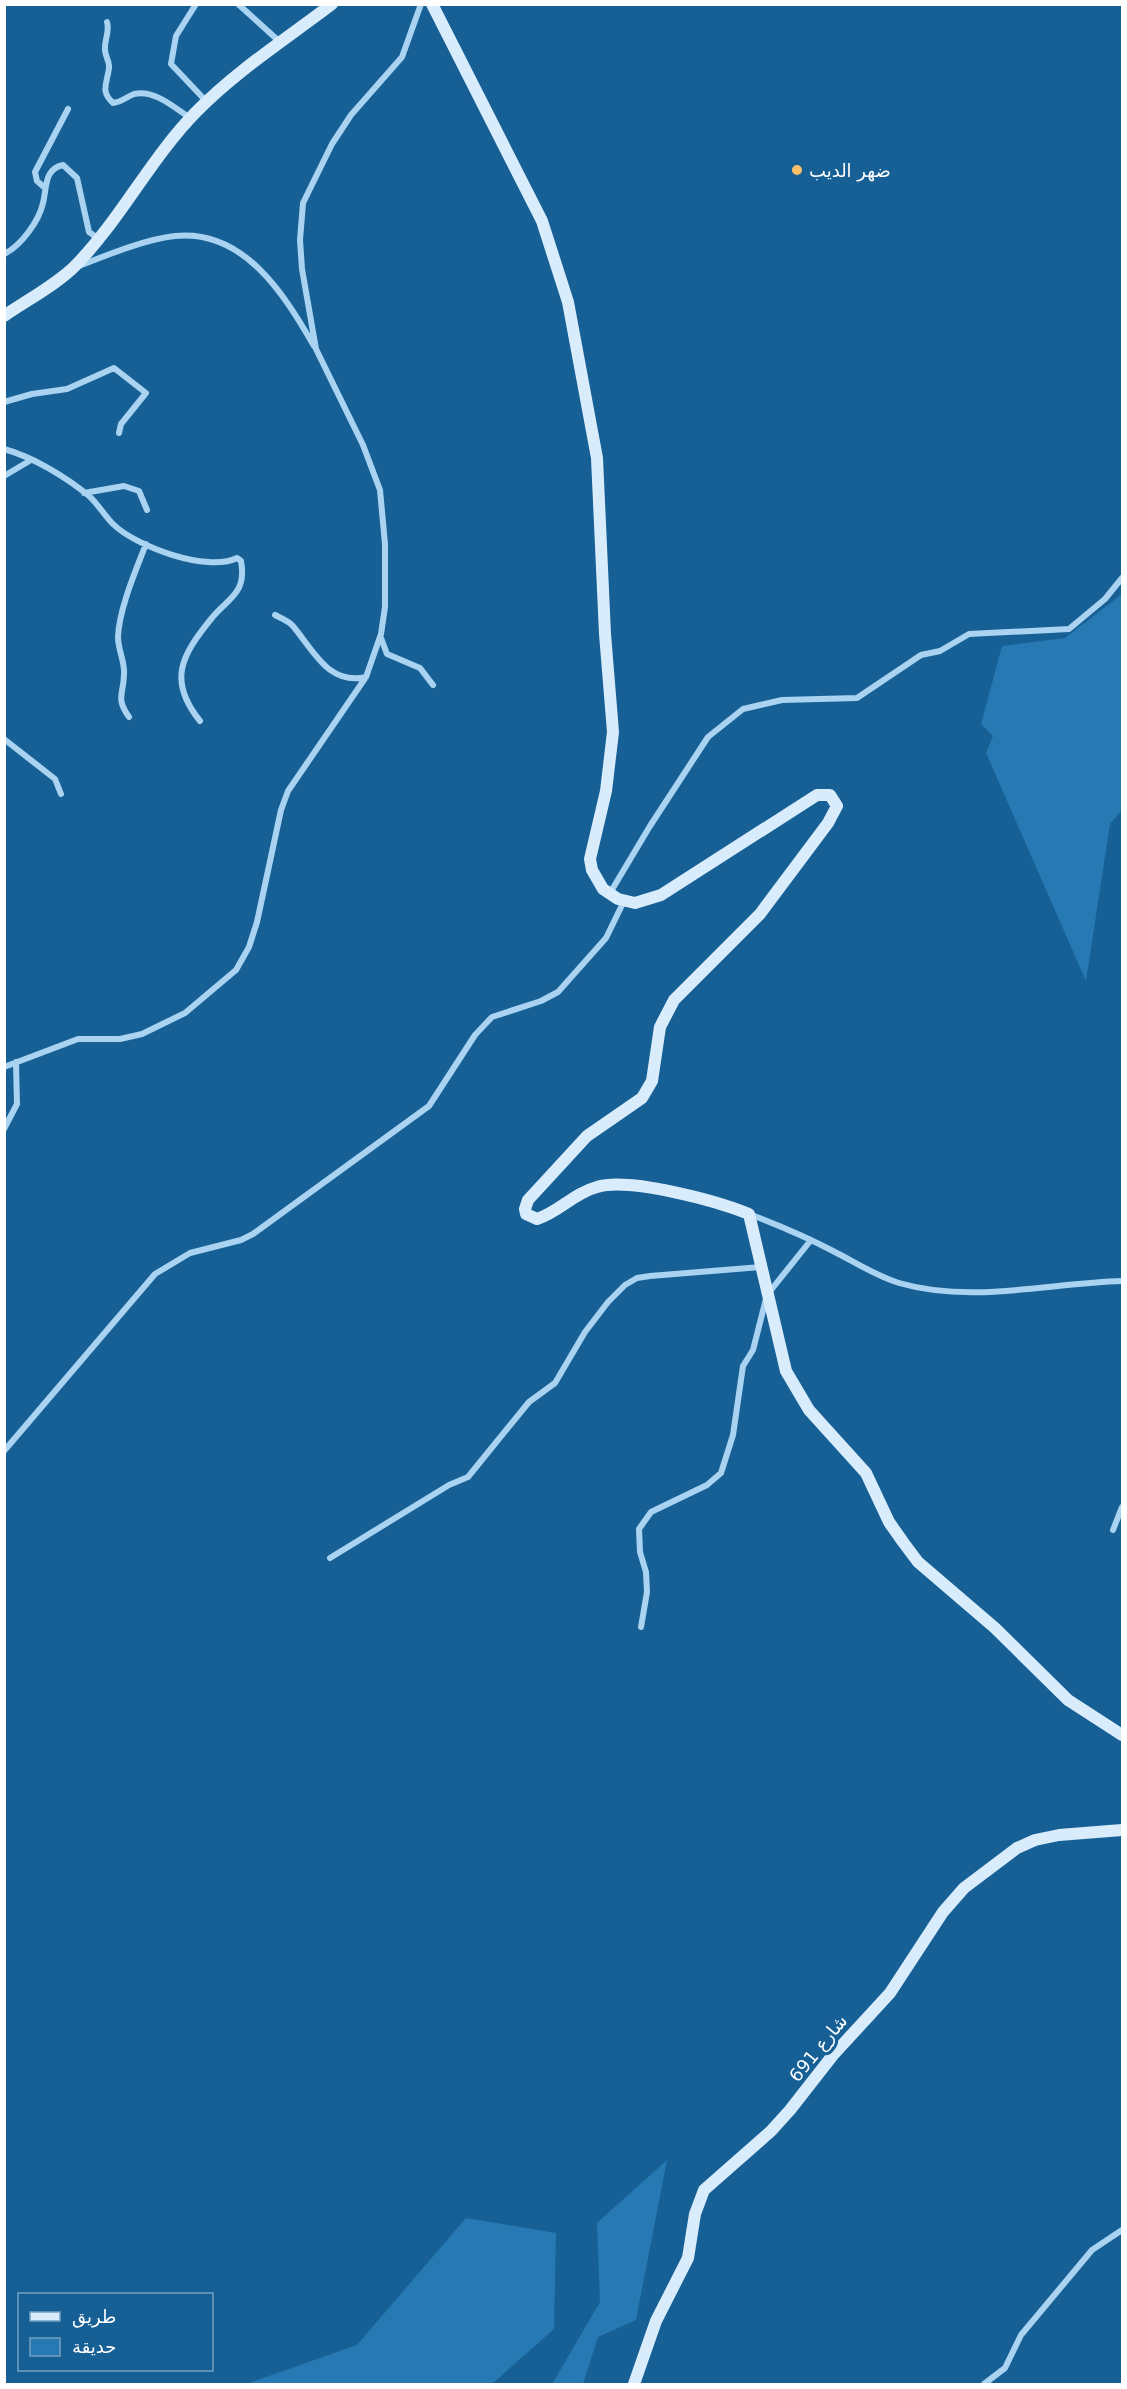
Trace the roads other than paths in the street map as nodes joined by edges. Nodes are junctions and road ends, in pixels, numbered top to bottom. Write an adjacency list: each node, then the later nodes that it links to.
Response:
1 (196, 4): 8 (street)
2 (238, 4): 7 (street)
3 (332, 4): 7 (street)
4 (421, 4): 16 (street)
5 (432, 4): 34 (street)
6 (107, 22): 10 (street)
7 (280, 42): 8 (street)
8 (207, 102): 10 (street)
9 (68, 109): 11 (street)
10 (191, 118): 12 (street)
11 (45, 188): 12 (street); 13 (street)
12 (99, 239): 14 (street)
13 (4, 254)
14 (73, 269): 15 (street); 16 (street)
15 (4, 316)
16 (316, 349): 27 (street)
17 (4, 402): 18 (street)
18 (119, 433)
19 (4, 449): 20 (street)
20 (31, 460): 21 (street); 22 (street)
21 (4, 476)
22 (84, 493): 23 (street); 24 (street)
23 (147, 510)
24 (146, 544): 30 (street); 31 (street)
25 (1122, 578): 34 (street)
26 (275, 615): 28 (street)
27 (381, 634): 28 (street); 29 (street)
28 (366, 677): 36 (street)
29 (433, 685)
30 (129, 717)
31 (200, 721)
32 (4, 739): 33 (street)
33 (61, 794)
34 (610, 893): 35 (street)
35 (624, 901): 39 (street); 44 (street)
36 (16, 1062): 37 (street); 38 (street)
37 (4, 1067)
38 (4, 1129)
39 (749, 1214): 40 (street); 41 (street)
40 (811, 1240): 42 (street); 43 (street)
41 (762, 1267): 43 (street); 47 (street)
42 (1122, 1281)
43 (767, 1295): 48 (street); 49 (street)
44 (4, 1451)
45 (1122, 1507): 46 (street)
46 (1113, 1530)
47 (330, 1558)
48 (641, 1627)
49 (1122, 1736)
50 (1122, 1830): 52 (street, شارع 691)
51 (1122, 2230): 53 (street)
52 (634, 2385)
53 (984, 2385)

